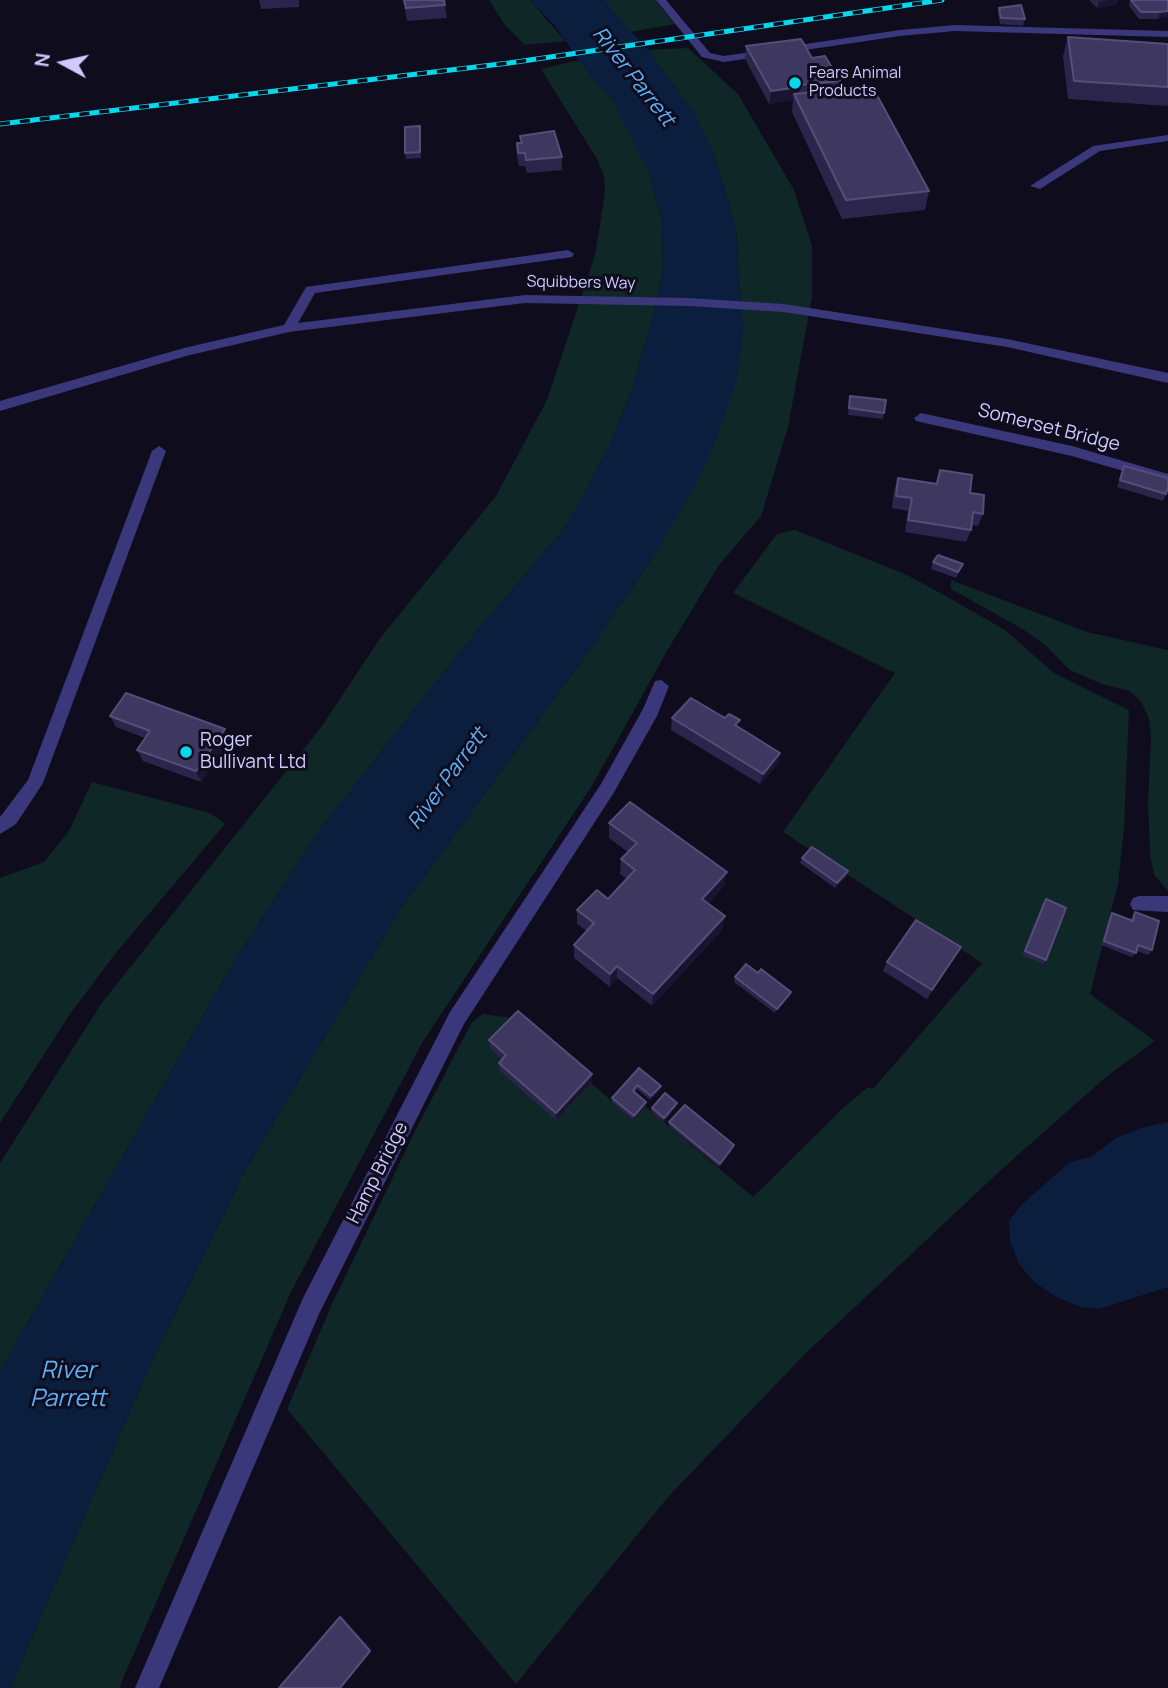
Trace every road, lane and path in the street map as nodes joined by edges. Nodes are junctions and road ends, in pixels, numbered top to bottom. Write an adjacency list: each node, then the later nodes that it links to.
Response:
1 (661, 0): 2 (street)
2 (1168, 34)
3 (1168, 138): 4 (street)
4 (1036, 186)
5 (568, 254): 6 (street)
6 (289, 328): 7 (street, Squibbers Way); 8 (street, Squibbers Way)
7 (1168, 379)
8 (0, 406)
9 (921, 418): 11 (street, Somerset Bridge)
10 (159, 451): 13 (street)
11 (1168, 479)
12 (661, 685): 16 (street, Hamp Bridge)
13 (0, 827)
14 (1139, 904): 15 (street)
15 (1168, 904)
16 (147, 1688)

